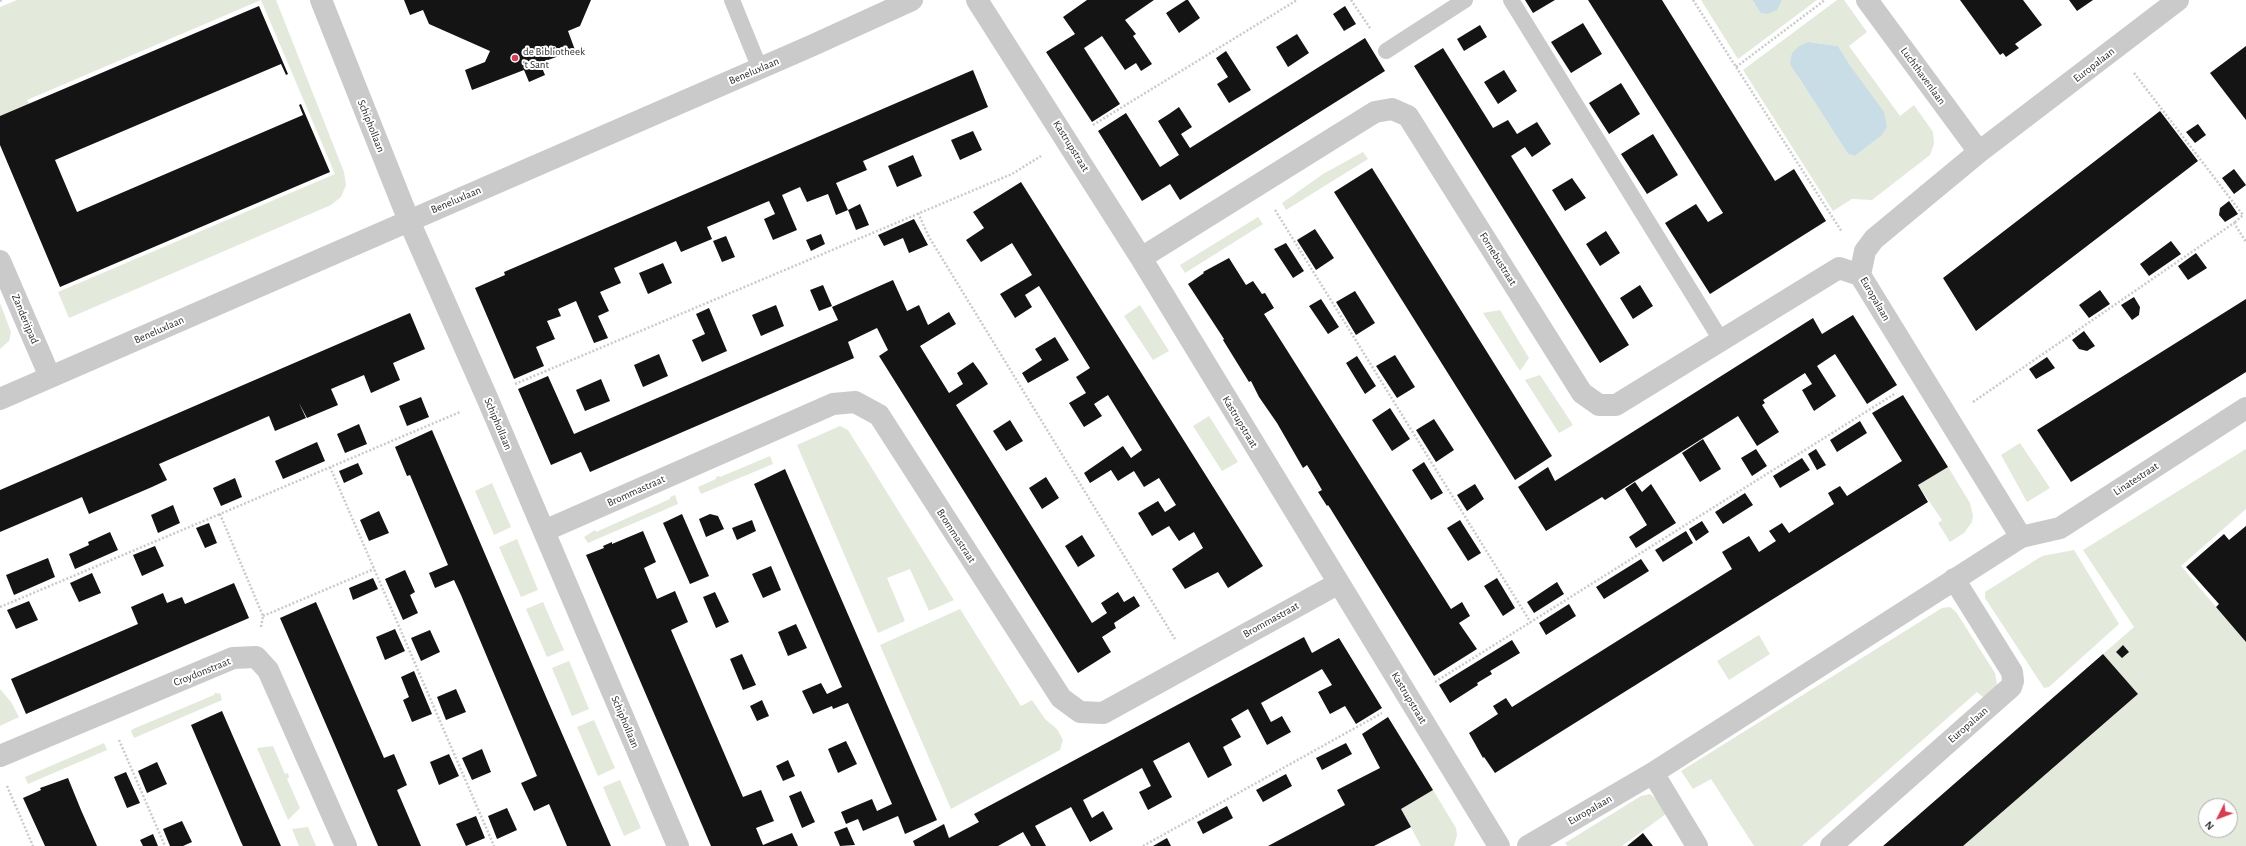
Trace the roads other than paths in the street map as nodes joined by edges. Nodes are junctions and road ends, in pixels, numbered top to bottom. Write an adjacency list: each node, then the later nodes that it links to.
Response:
1 (321, 0): 12 (street, Schiphollaan)
2 (732, 0): 10 (lane)
3 (912, 0): 10 (street, Beneluxlaan)
4 (977, 0): 13 (street, Kastrupstraat)
5 (1465, 0): 9 (lane)
6 (1511, 0): 16 (lane)
7 (1867, 0): 11 (street, Luchthavenlaan)
8 (2178, 0): 11 (street, Europalaan)
9 (1386, 51)
10 (760, 69): 12 (street, Beneluxlaan)
11 (1980, 152): 15 (street, Europalaan)
12 (409, 221): 17 (street, Beneluxlaan); 20 (street, Schiphollaan)
13 (1141, 258): 16 (street, Fornebustraat); 23 (street, Kastrupstraat)
14 (0, 261): 17 (street, Zanderijpad)
15 (1861, 269): 16 (street, Fornebustraat); 21 (street, Europalaan)
16 (1722, 340)
17 (50, 378): 18 (street, Beneluxlaan)
18 (0, 399)
19 (2246, 408): 21 (street, Linatestraat)
20 (544, 531): 23 (street, Brommastraat); 27 (street, Schiphollaan)
21 (2020, 537): 22 (street, Europalaan)
22 (1954, 579): 25 (street, Europalaan); 31 (street, Europalaan)
23 (1339, 583): 28 (street, Kastrupstraat)
24 (0, 756): 26 (street, Croydonstraat)
25 (1653, 774): 29 (street, Europalaan); 30 (street)
26 (346, 846)
27 (678, 846)
28 (1499, 846)
29 (1528, 846)
30 (1697, 846)
31 (1831, 846)

